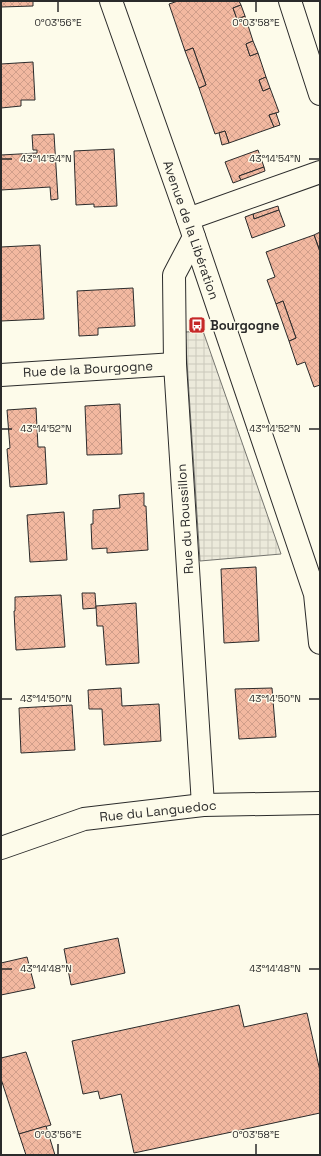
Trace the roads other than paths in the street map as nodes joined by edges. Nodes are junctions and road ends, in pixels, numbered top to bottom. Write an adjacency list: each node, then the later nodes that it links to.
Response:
1 (112, 1): 5 (street, Avenue de la Libération)
2 (290, 1): 3 (street)
3 (320, 94)
4 (320, 172): 5 (street)
5 (191, 228): 6 (street, Rue du Roussillon); 8 (street, Avenue de la Libération)
6 (175, 364): 7 (street, Rue de la Bourgogne); 10 (street, Rue du Roussillon)
7 (1, 374)
8 (320, 643)
9 (320, 803): 10 (street, Rue du Languedoc)
10 (203, 805): 11 (street, Rue du Languedoc)
11 (1, 848)

